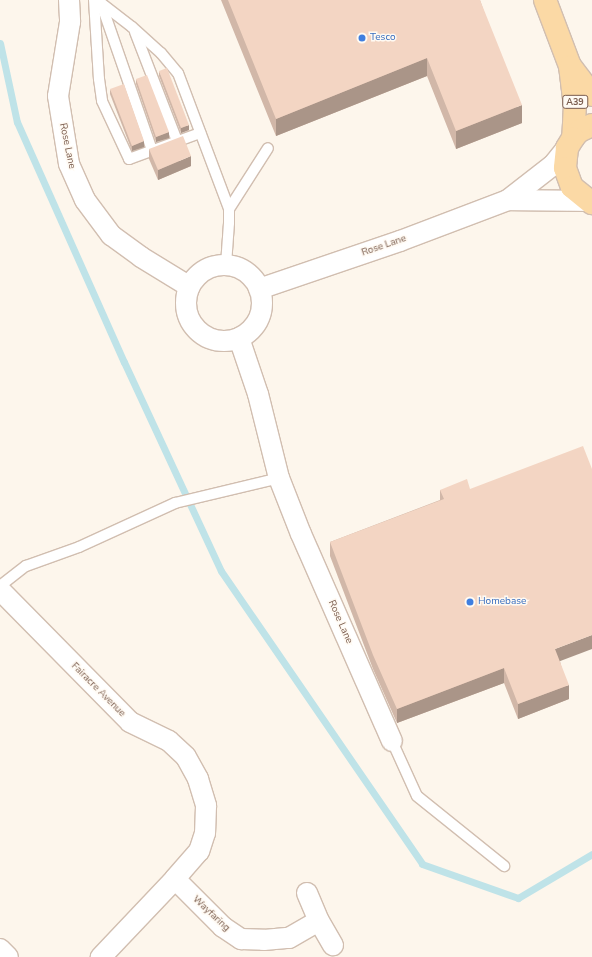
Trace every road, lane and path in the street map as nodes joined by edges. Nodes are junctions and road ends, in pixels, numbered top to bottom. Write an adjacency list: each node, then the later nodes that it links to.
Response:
1 (69, 0): 17 (street, Rose Lane)
2 (545, 0): 5 (main road, A39)
3 (97, 1): 4 (lane); 12 (lane); 12 (lane)
4 (134, 30): 8 (lane); 9 (lane)
5 (570, 66): 6 (main road, A39); 10 (main road, A39)
6 (592, 95)
7 (592, 125): 10 (main road)
8 (200, 133): 9 (lane); 15 (lane)
9 (177, 141): 12 (lane)
10 (570, 143): 13 (street, Rose Lane); 14 (main road)
11 (268, 148): 15 (lane)
12 (152, 150)
13 (508, 200): 14 (street, Rose Lane); 18 (street, Rose Lane)
14 (590, 202)
15 (229, 209): 16 (lane)
16 (226, 265): 17 (street); 18 (street)
17 (190, 287): 19 (street)
18 (260, 289): 19 (street)
19 (239, 338): 20 (street, Rose Lane)
20 (279, 478): 21 (lane); 23 (street, Rose Lane)
21 (0, 586)
22 (0, 590): 25 (street, Fairacre Avenue)
23 (392, 741): 24 (lane, Rose Lane)
24 (504, 866)
25 (175, 879): 27 (street, Wayfaring); 31 (street, Fairacre Avenue)
26 (308, 894): 27 (street)
27 (319, 921): 28 (street)
28 (333, 945)
29 (0, 949): 30 (street)
30 (8, 957)
31 (101, 957)

